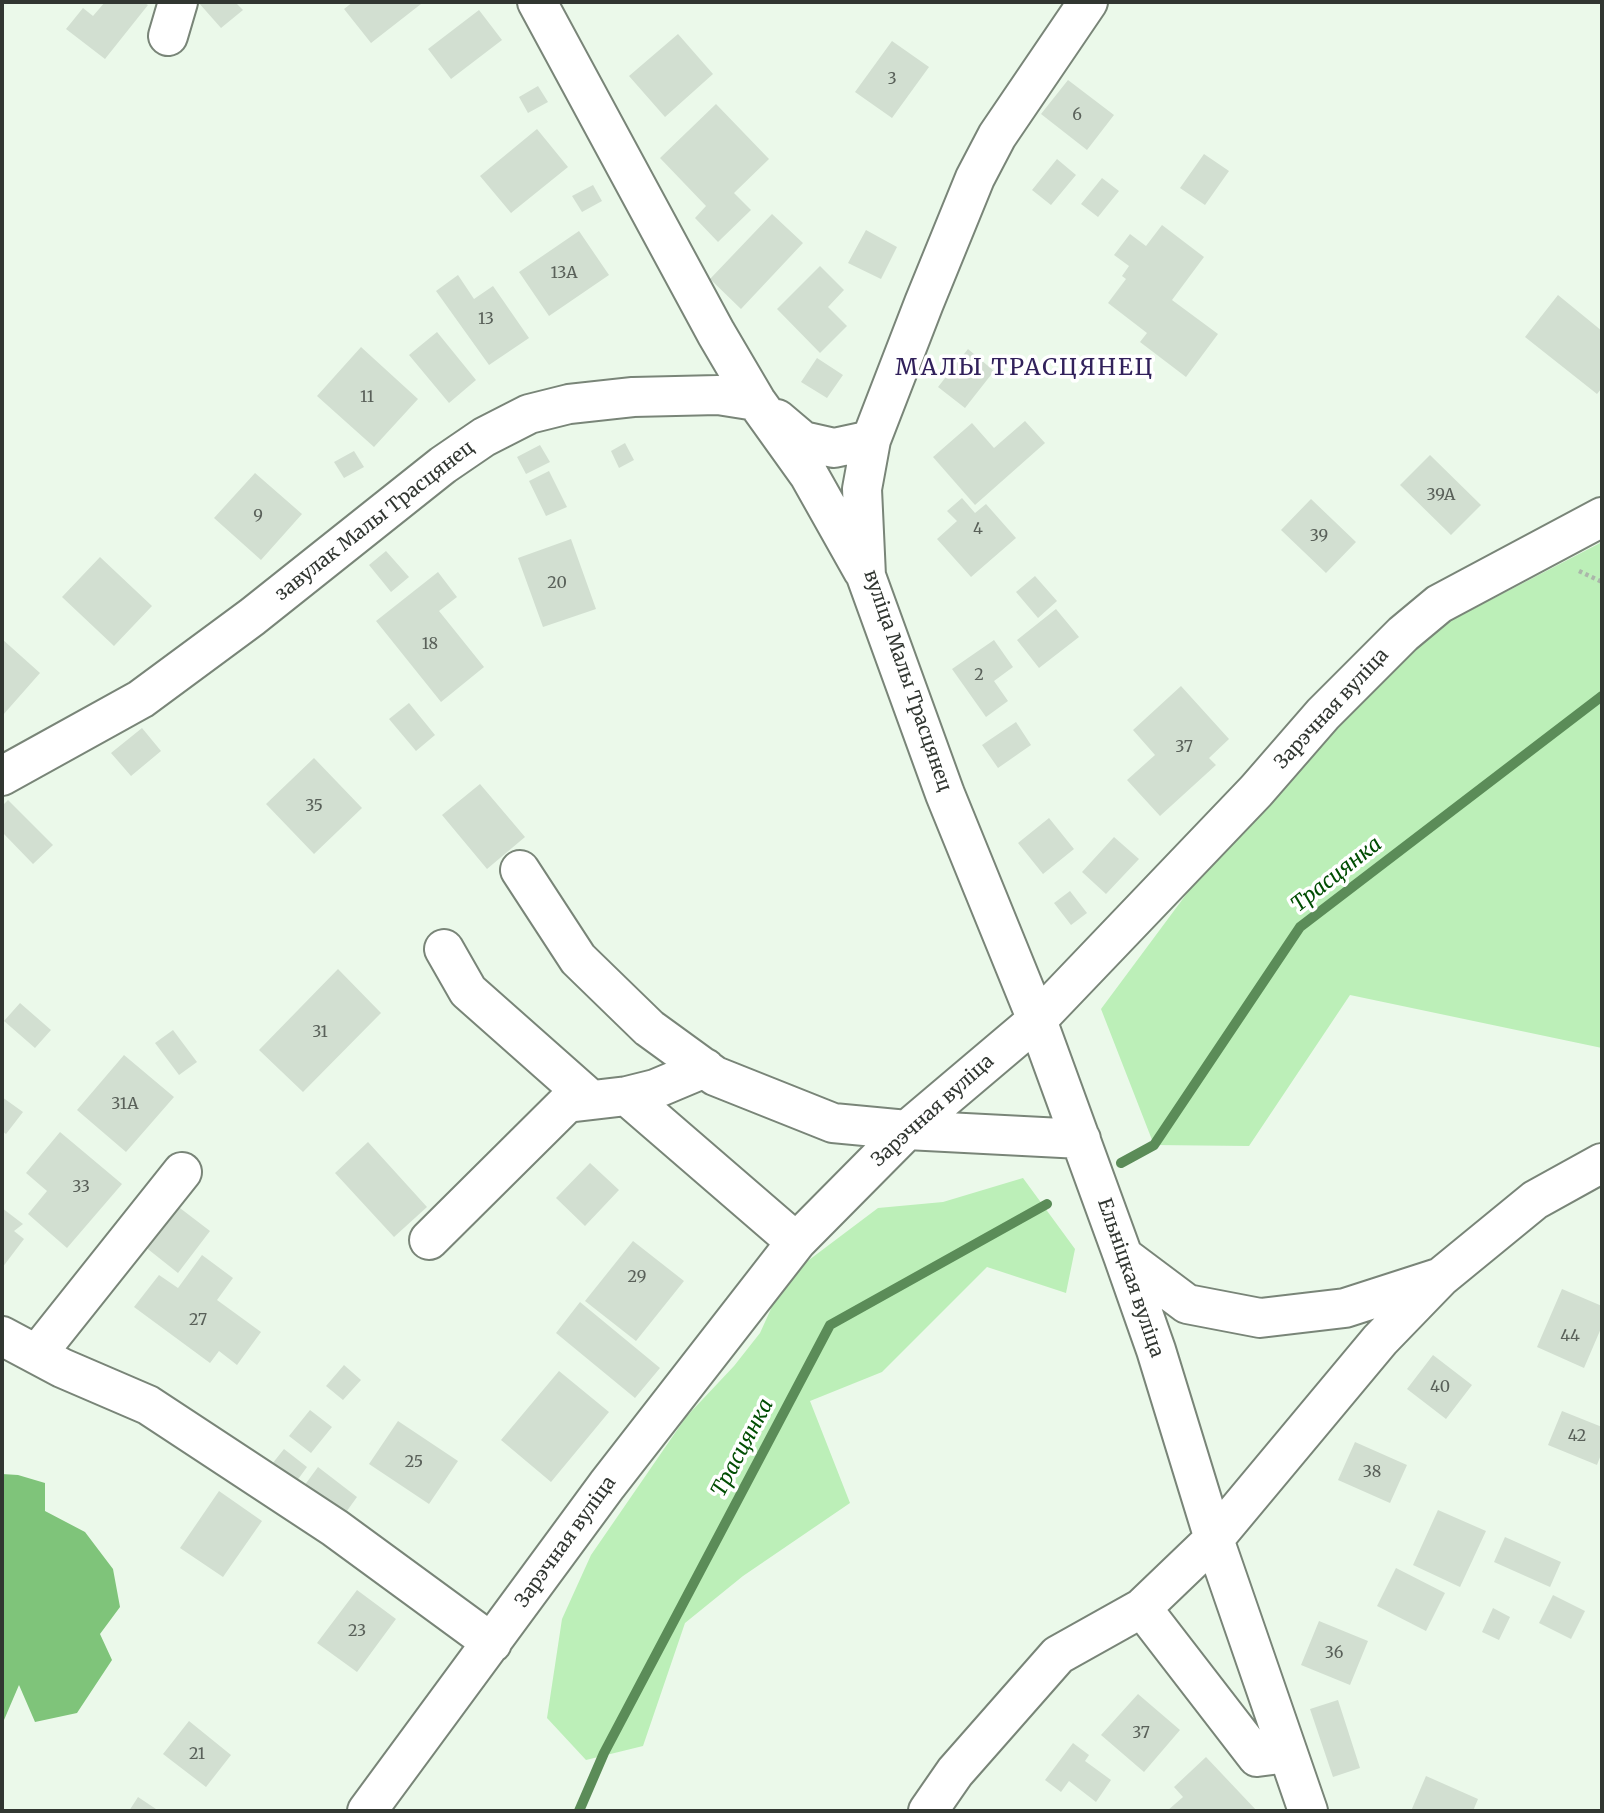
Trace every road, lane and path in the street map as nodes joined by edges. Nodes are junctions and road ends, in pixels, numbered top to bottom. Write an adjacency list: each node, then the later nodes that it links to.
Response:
1 (537, 2): 3 (street)
2 (1088, 2): 4 (street, вуліца Малы Трасцянец)
3 (756, 401): 4 (street); 6 (street); 7 (street, завулак Малы Трасцянец)
4 (872, 440): 6 (street, вуліца Малы Трасцянец)
5 (1602, 517): 10 (street, Зарэчная вуліца)
6 (866, 576): 10 (street, вуліца Малы Трасцянец)
7 (2, 775)
8 (520, 870): 11 (street)
9 (444, 950): 12 (street)
10 (1037, 1020): 13 (street, Зарэчная вуліца); 14 (street, Ельніцкая вуліца)
11 (705, 1068): 12 (street); 13 (street)
12 (609, 1098): 17 (street); 18 (street)
13 (907, 1130): 14 (street); 18 (street, Зарэчная вуліца)
14 (1081, 1139): 19 (street, Ельніцкая вуліца)
15 (1602, 1163): 20 (street)
16 (182, 1172): 22 (street)
17 (429, 1240)
18 (796, 1242): 25 (street, Зарэчная вуліца)
19 (1123, 1256): 20 (street); 23 (street, Ельніцкая вуліца)
20 (1441, 1277): 23 (street)
21 (2, 1336): 22 (street)
22 (37, 1354): 25 (street)
23 (1214, 1539): 24 (street); 26 (street, Ельніцкая вуліца)
24 (1142, 1608): 26 (street); 28 (street)
25 (492, 1643): 27 (street, Зарэчная вуліца)
26 (1288, 1753): 29 (street, Ельніцкая вуліца)
27 (367, 1811)
28 (928, 1811)
29 (1308, 1811)

